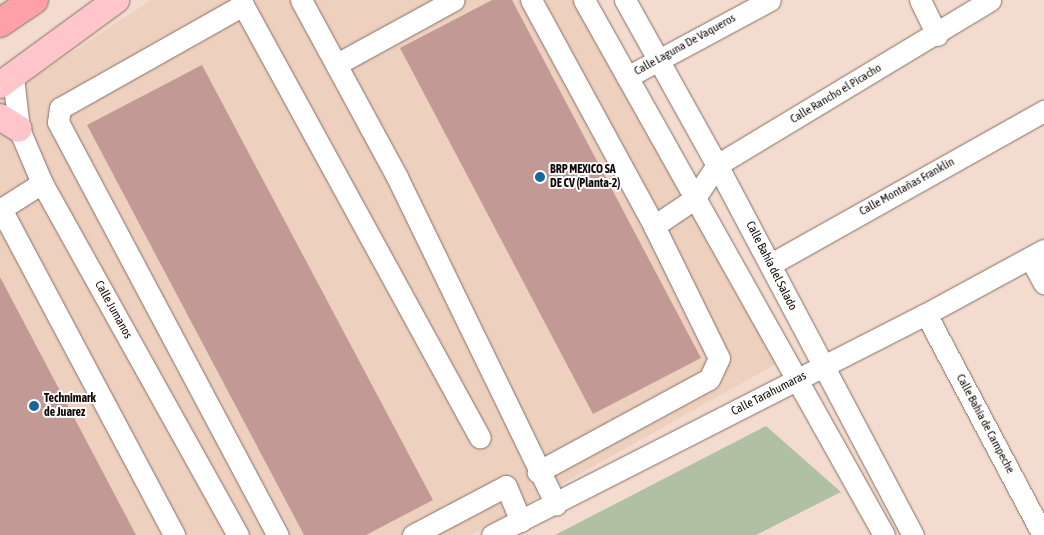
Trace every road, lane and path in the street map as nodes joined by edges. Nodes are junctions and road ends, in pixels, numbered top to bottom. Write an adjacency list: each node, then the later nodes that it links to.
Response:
1 (34, 0): 12 (highway)
2 (116, 0): 17 (main road)
3 (302, 0): 15 (street)
4 (454, 0): 15 (street)
5 (531, 0): 24 (street)
6 (584, 0): 16 (street)
7 (625, 0): 14 (street, Calle Bahía del Salado)
8 (770, 0): 14 (street, Calle Laguna De Vaqueros)
9 (920, 0): 13 (street)
10 (990, 0): 13 (street, Calle Rancho el Picacho)
11 (242, 2): 31 (street); 37 (street)
12 (0, 23)
13 (937, 35): 20 (street, Calle Rancho el Picacho)
14 (657, 59): 16 (street, Calle Laguna De Vaqueros); 20 (street, Calle Bahía del Salado)
15 (337, 64): 32 (street)
16 (627, 77): 22 (street)
17 (6, 81): 19 (street, Calle Jumanos)
18 (1044, 111): 26 (street, Calle Montañas Franklin)
19 (10, 123): 21 (street, Calle Jumanos)
20 (717, 164): 22 (street, Calle Rancho el Picacho); 26 (street, Calle Bahía del Salado)
21 (42, 183): 23 (street); 36 (street, Calle Jumanos)
22 (694, 199): 24 (street); 30 (street)
23 (1, 208): 35 (street)
24 (654, 226): 32 (street)
25 (1037, 254): 27 (street); 28 (street, Calle Tarahumaras)
26 (771, 264): 29 (street, Calle Bahía del Salado)
27 (1044, 283)
28 (926, 314): 29 (street, Calle Tarahumaras); 42 (street, Calle Bahía de Campeche)
29 (822, 367): 30 (street, Calle Tarahumaras); 41 (street, Calle Bahía del Salado)
30 (796, 381): 33 (street, Calle Tarahumaras); 40 (street)
31 (480, 437)
32 (538, 472): 33 (street)
33 (556, 504): 34 (street, Calle Tarahumaras)
34 (521, 521): 38 (street); 39 (street, Calle Tarahumaras)
35 (174, 535)
36 (238, 535)
37 (278, 535)
38 (413, 535)
39 (492, 535)
40 (884, 535)
41 (913, 535)
42 (1043, 535)

